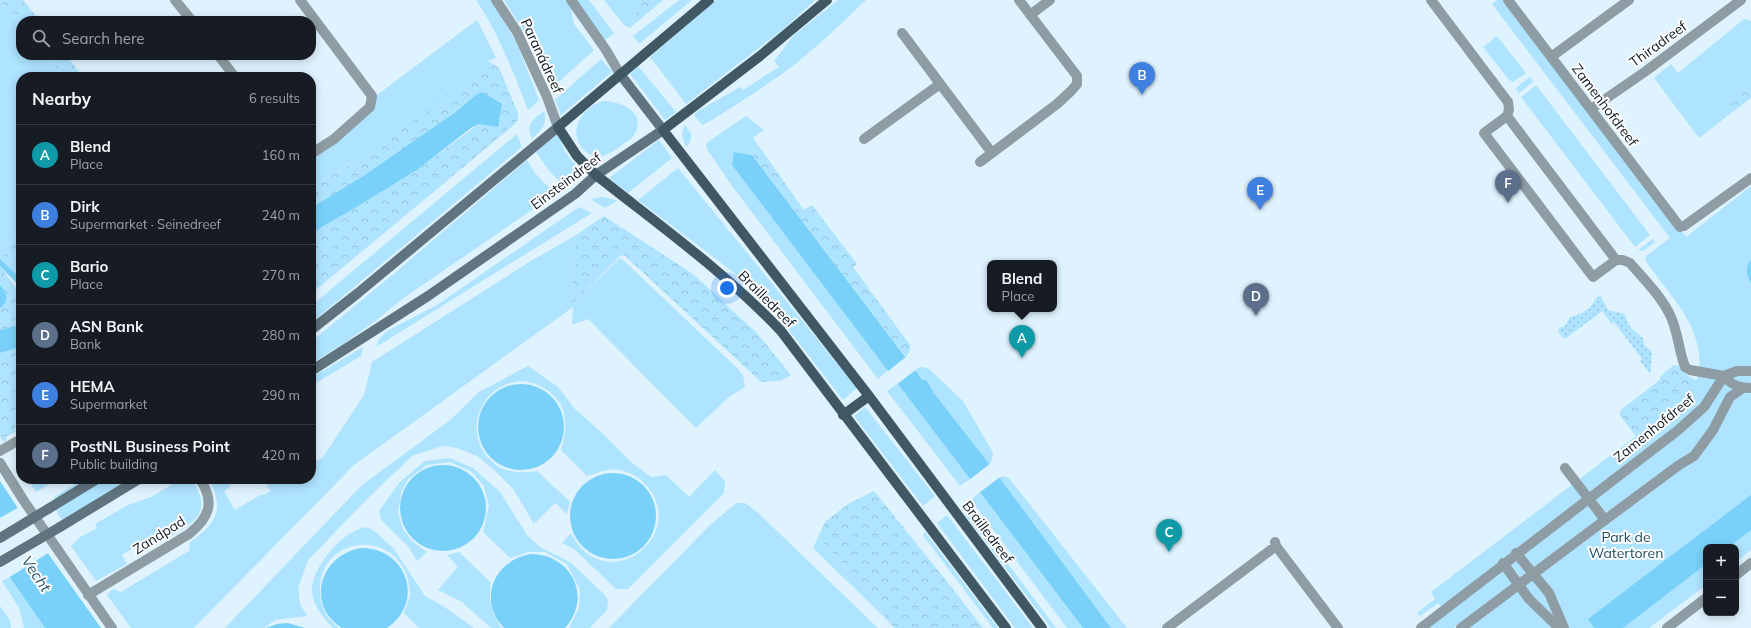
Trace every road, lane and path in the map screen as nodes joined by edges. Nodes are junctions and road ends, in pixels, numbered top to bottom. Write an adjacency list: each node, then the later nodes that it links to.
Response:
1 (175, 0): 14 (street)
2 (300, 0): 15 (street)
3 (496, 0): 25 (street, Paranádreef)
4 (571, 0): 21 (street)
5 (709, 0): 21 (main road)
6 (828, 0): 26 (main road, Einsteindreef)
7 (1019, 0): 13 (street)
8 (1050, 0): 13 (street)
9 (1431, 0): 24 (street)
10 (1508, 0): 18 (street, Zamenhofdreef)
11 (1629, 0): 18 (street)
12 (1742, 0): 23 (street, Thiradreef)
13 (1030, 15): 29 (street)
14 (188, 16)
15 (312, 16)
16 (316, 21): 28 (street)
17 (902, 33): 22 (street)
18 (1551, 57): 23 (street, Zamenhofdreef)
19 (222, 60): 20 (street)
20 (232, 72)
21 (620, 74): 25 (main road); 26 (main road)
22 (940, 84): 27 (street); 29 (street)
23 (1591, 109): 32 (street, Zamenhofdreef)
24 (1507, 116): 33 (street); 33 (street)
25 (558, 128): 31 (main road, Brailledreef); 34 (main road)
26 (663, 130): 31 (main road, Einsteindreef); 39 (main road, Brailledreef)
27 (864, 139)
28 (316, 151)
29 (992, 153): 30 (street)
30 (980, 162)
31 (596, 174): 35 (main road, Einsteindreef); 40 (main road, Brailledreef)
32 (1751, 178)
33 (1616, 260): 37 (street, Zamenhofdreef)
34 (316, 326)
35 (316, 368)
36 (1751, 371): 37 (street)
37 (1724, 376): 38 (street); 48 (street, Zamenhofdreef)
38 (1747, 388): 49 (street)
39 (869, 396): 40 (main road); 62 (main road, Brailledreef)
40 (843, 415): 61 (main road, Brailledreef)
41 (16, 442): 42 (street)
42 (0, 451)
43 (0, 463): 58 (street)
44 (1565, 468): 48 (street)
45 (89, 484): 50 (main road, bridge)
46 (131, 484): 52 (main road, bridge)
47 (203, 484): 58 (street, Zandpad)
48 (1588, 498): 49 (street); 51 (street, Zamenhofdreef)
49 (1605, 520): 56 (street)
50 (0, 538)
51 (1516, 553): 53 (street, Zamenhofdreef); 56 (street)
52 (0, 562)
53 (1503, 564): 57 (street); 65 (street, Zamenhofdreef)
54 (1751, 564): 55 (street)
55 (1739, 573)
56 (1533, 574): 57 (street); 68 (street)
57 (1519, 585): 66 (street); 67 (street)
58 (88, 595): 60 (street)
59 (1703, 600): 69 (street)
60 (112, 628)
61 (1006, 628)
62 (1042, 628)
63 (1167, 628): 64 (street)
64 (1338, 628)
65 (1420, 628)
66 (1461, 628)
67 (1559, 628)
68 (1564, 628)
69 (1667, 628)

